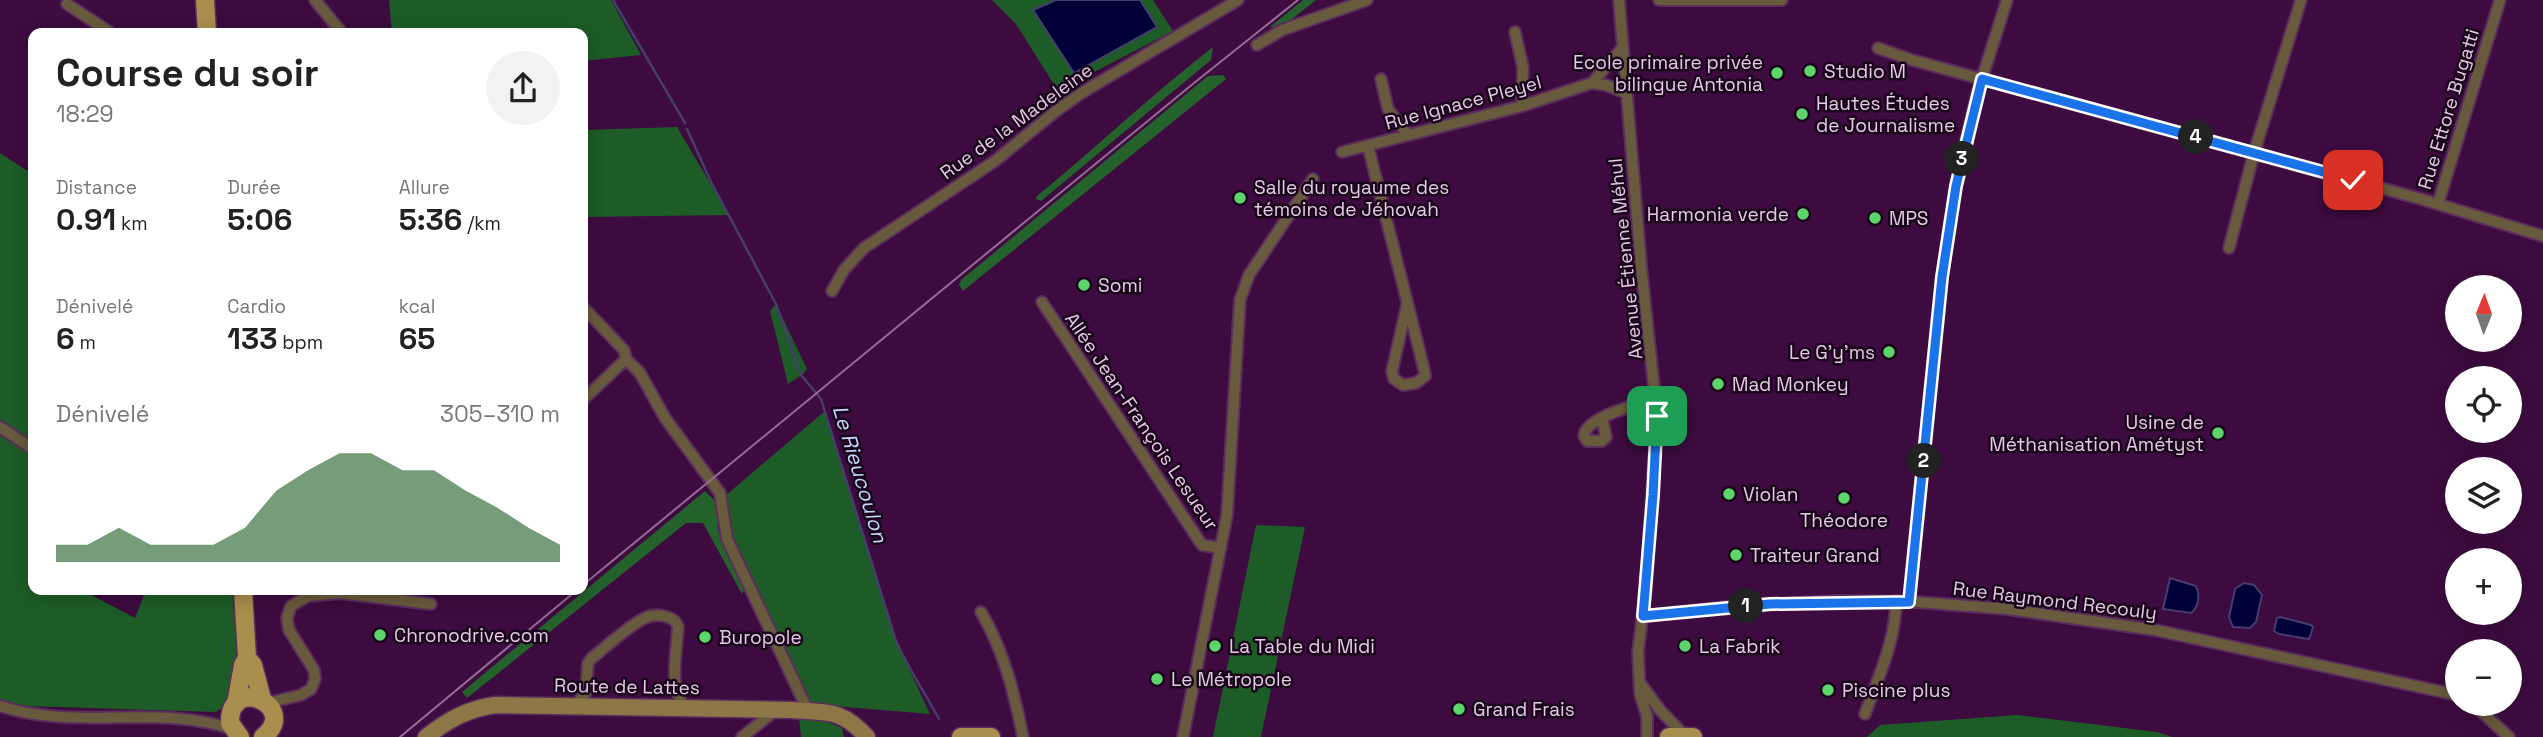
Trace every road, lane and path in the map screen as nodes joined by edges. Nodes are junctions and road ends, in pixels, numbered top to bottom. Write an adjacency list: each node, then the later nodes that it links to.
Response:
1 (205, 0): 13 (main road)
2 (315, 0): 14 (street)
3 (1238, 0): 32 (street, Rue de la Madeleine)
4 (1367, 0): 16 (street)
5 (1619, 0): 17 (street, Avenue Étienne Méhul)
6 (1659, 0): 7 (street)
7 (1782, 0)
8 (2007, 0): 20 (street)
9 (2301, 0): 27 (street)
10 (2500, 0): 29 (street, Rue Ettore Bugatti)
11 (67, 4): 12 (street)
12 (103, 28)
13 (207, 28)
14 (338, 28)
15 (1515, 32): 23 (street)
16 (1257, 45)
17 (1623, 47): 21 (street); 22 (street, Avenue Étienne Méhul)
18 (1878, 48): 20 (street)
19 (1381, 79): 24 (street)
20 (1982, 79): 27 (street); 47 (street)
21 (1592, 83): 22 (street); 23 (street, Rue Ignace Pleyel)
22 (1626, 93): 38 (street, Avenue Étienne Méhul)
23 (1522, 106): 24 (street, Rue Ignace Pleyel)
24 (1408, 135): 25 (street, Rue Ignace Pleyel)
25 (1368, 146): 26 (street, Rue Ignace Pleyel); 34 (street)
26 (1342, 152)
27 (2255, 153): 29 (street); 31 (street)
28 (1313, 179): 42 (street)
29 (2438, 204): 30 (street, Rue Ettore Bugatti)
30 (2543, 236)
31 (2230, 248)
32 (832, 291)
33 (1042, 302): 42 (street, Allée Jean-François Lesueur)
34 (1407, 305): 34 (street)
35 (588, 312): 36 (street)
36 (626, 359): 37 (street); 59 (street)
37 (588, 395)
38 (1657, 400): 39 (street); 50 (street, Avenue Étienne Méhul)
39 (1602, 418)
40 (0, 427): 41 (street)
41 (28, 446)
42 (1221, 548): 74 (street)
43 (243, 595): 51 (main road)
44 (319, 595): 54 (street)
45 (357, 595): 48 (street)
46 (1896, 601): 47 (street, Rue Raymond Recouly); 50 (street, Rue Raymond Recouly); 61 (street)
47 (1909, 602): 53 (street, Rue Raymond Recouly)
48 (431, 604)
49 (981, 612): 73 (street)
50 (1643, 616): 52 (street, Avenue Étienne Méhul)
51 (247, 659): 54 (main road); 63 (main road)
52 (1640, 683): 65 (street); 75 (street, Avenue Étienne Méhul)
53 (2445, 692)
54 (272, 703): 63 (main road); 66 (main road)
55 (0, 706): 63 (street)
56 (575, 706): 57 (street, Route de Lattes); 57 (street); 67 (street, Route de Lattes)
57 (685, 708): 58 (street, Route de Lattes)
58 (776, 710): 59 (street, Route de Lattes); 68 (street)
59 (807, 711): 60 (street, Route de Lattes)
60 (836, 714): 69 (street); 70 (street, Route de Lattes)
61 (1865, 714)
62 (2486, 716): 76 (street)
63 (231, 722)
64 (972, 736): 71 (main road); 72 (main road)
65 (1682, 736)
66 (263, 737)
67 (426, 737)
68 (742, 737)
69 (853, 737)
70 (867, 737)
71 (961, 737)
72 (992, 737)
73 (1023, 737)
74 (1183, 737)
75 (1647, 737)
76 (2509, 737)

